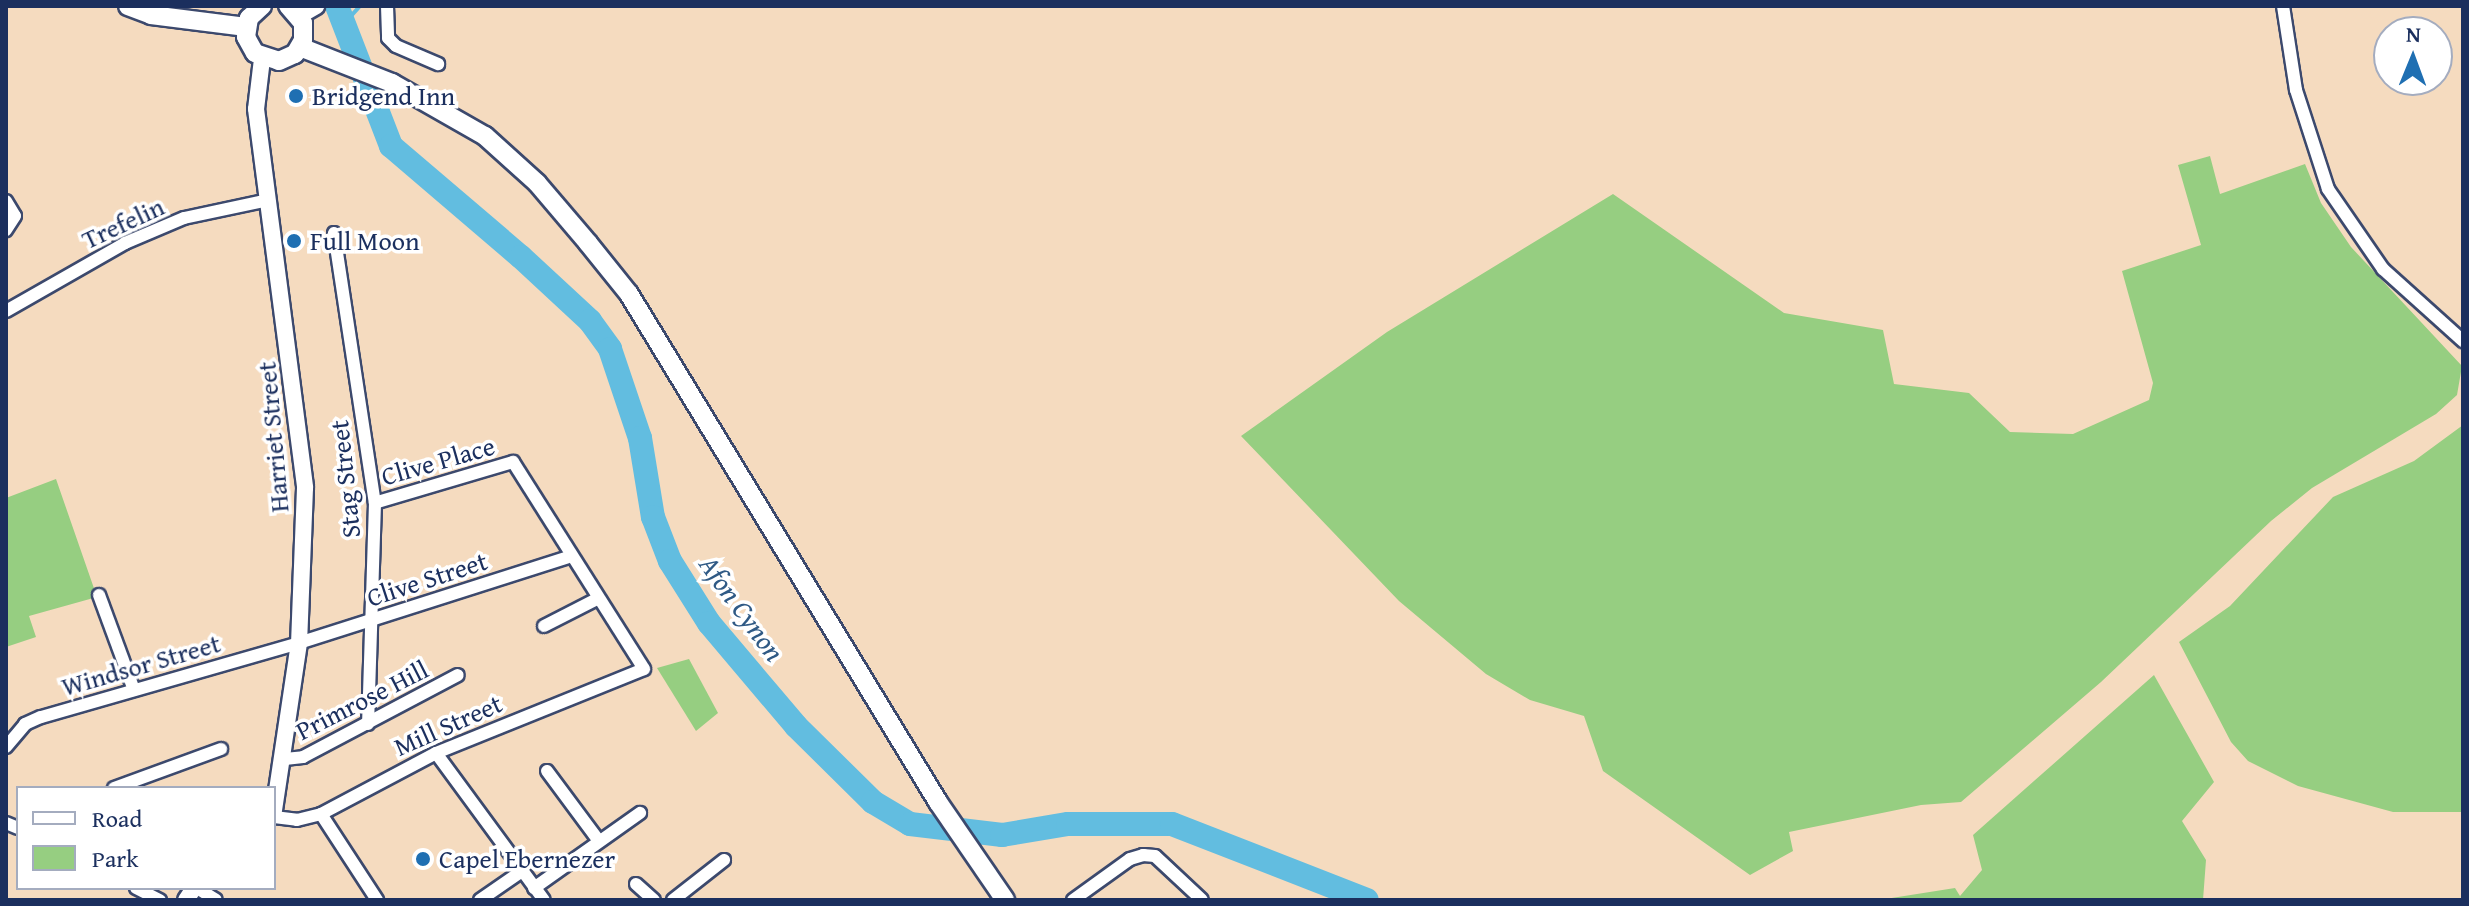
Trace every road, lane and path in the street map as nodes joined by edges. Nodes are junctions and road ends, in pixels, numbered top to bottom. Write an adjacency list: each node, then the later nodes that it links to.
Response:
1 (128, 6): 7 (main road)
2 (262, 6): 7 (main road)
3 (316, 6): 6 (main road)
4 (387, 6): 10 (street)
5 (2283, 6): 16 (street)
6 (293, 11): 8 (main road)
7 (246, 27): 9 (main road)
8 (300, 47): 9 (main road); 51 (main road)
9 (262, 59): 11 (main road, Harriet Street)
10 (438, 64)
11 (269, 200): 15 (street, Trefelin); 23 (main road, Harriet Street)
12 (6, 201): 13 (street)
13 (6, 230)
14 (334, 233): 17 (street, Stag Street)
15 (6, 311)
16 (2463, 341)
17 (375, 503): 18 (street, Clive Place); 21 (street, Stag Street)
18 (568, 557): 20 (street); 21 (street, Clive Street)
19 (99, 595): 25 (street)
20 (595, 600): 22 (street); 29 (street, Mill Street)
21 (373, 620): 23 (street, Clive Street); 26 (street, Stag Street)
22 (544, 626)
23 (299, 643): 25 (street, Windsor Street); 30 (main road, Harriet Street)
24 (458, 675): 26 (street, Primrose Hill)
25 (134, 690): 27 (street, Windsor Street)
26 (368, 724): 30 (street, Primrose Hill)
27 (6, 747)
28 (221, 749): 32 (street)
29 (436, 753): 35 (street, Mill Street); 39 (street)
30 (285, 759): 33 (main road, Harriet Street)
31 (547, 771): 37 (street)
32 (119, 786)
33 (276, 804)
34 (640, 813): 37 (street)
35 (321, 814): 36 (street, Mill Street); 46 (street)
36 (276, 815)
37 (599, 841): 41 (street)
38 (724, 860): 50 (street)
39 (522, 871): 41 (street); 47 (street)
40 (636, 884): 49 (street)
41 (534, 888): 48 (street)
42 (140, 890): 44 (street)
43 (198, 890): 45 (street)
44 (160, 900)
45 (216, 900)
46 (377, 900)
47 (480, 900)
48 (544, 900)
49 (654, 900)
50 (673, 900)
51 (1005, 900)
52 (1073, 900): 53 (street)
53 (1202, 900)

